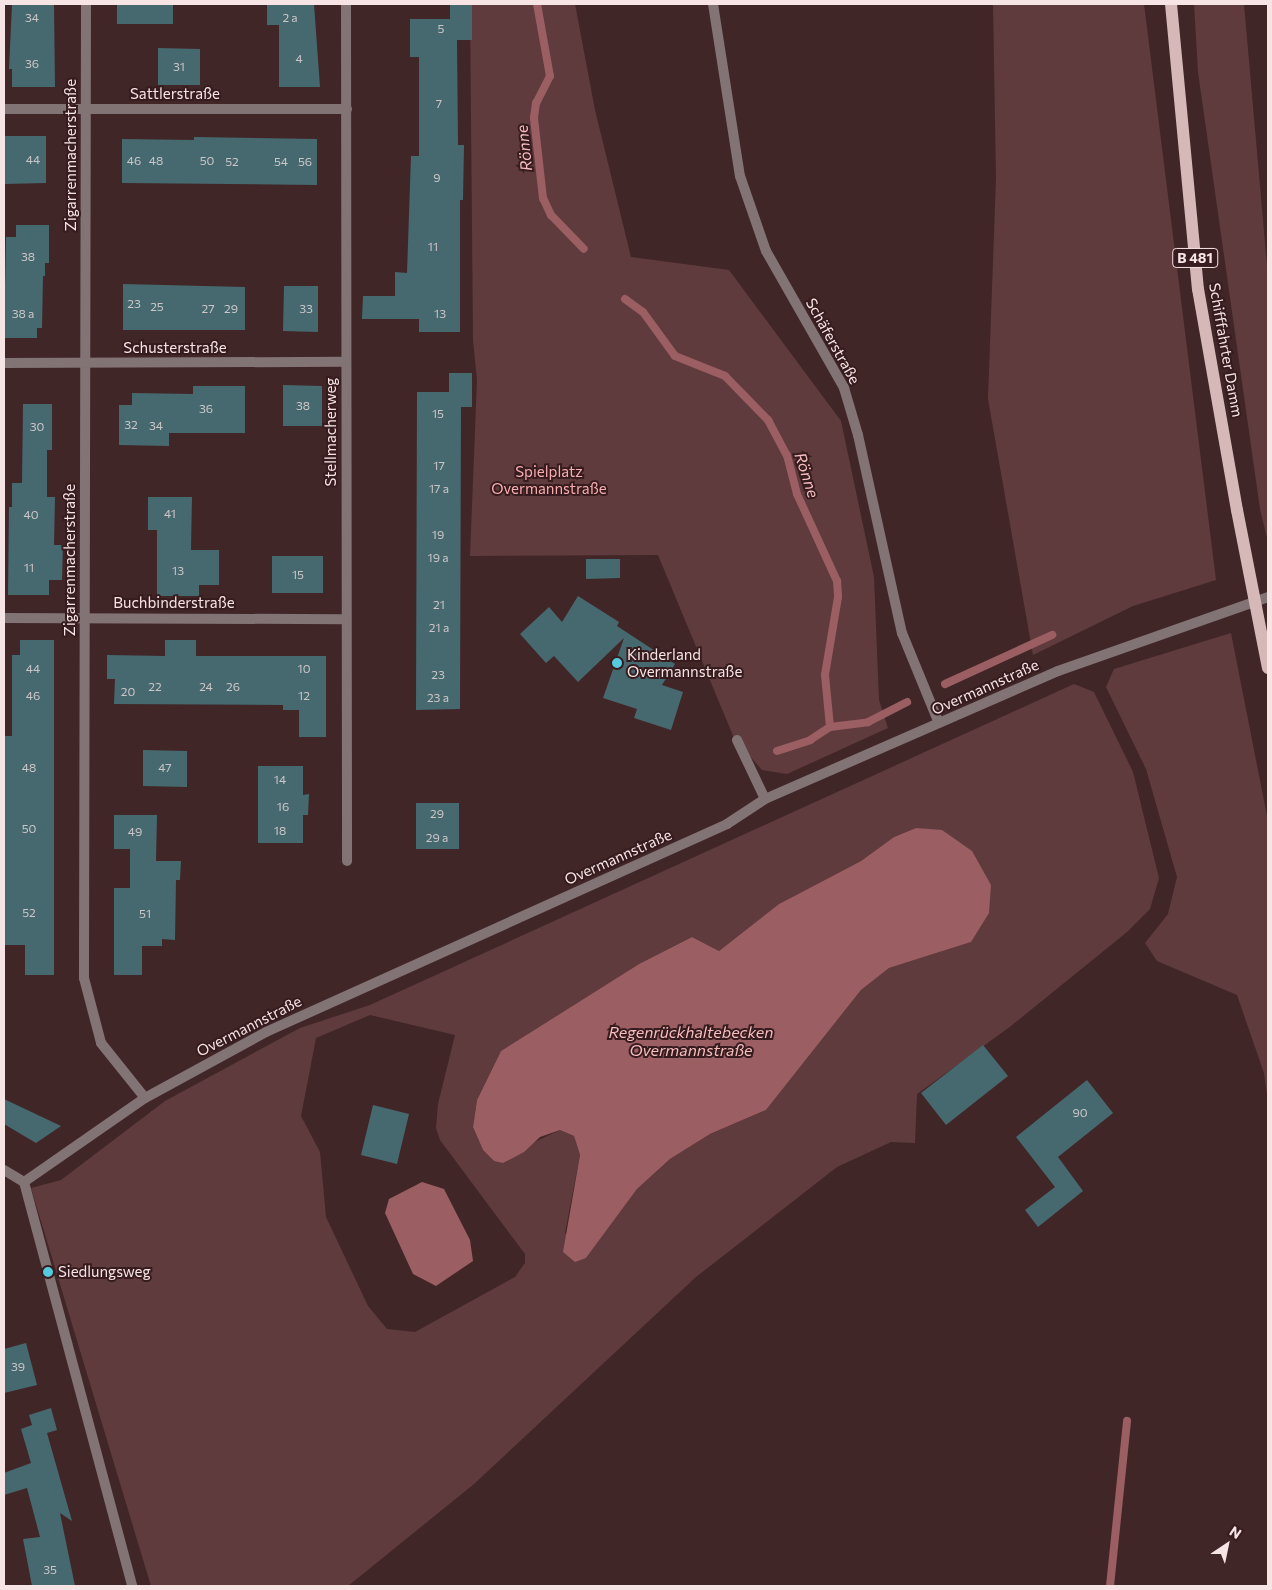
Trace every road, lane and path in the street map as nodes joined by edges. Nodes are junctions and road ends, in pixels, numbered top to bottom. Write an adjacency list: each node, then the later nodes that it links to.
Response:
1 (86, 4): 7 (street, Zigarrenmacherstraße)
2 (346, 4): 5 (street, Stellmacherweg)
3 (713, 4): 16 (street, Schäferstraße)
4 (1171, 4): 15 (main road, Schifffahrter Damm / B 481, bridge)
5 (347, 108): 7 (street, Sattlerstraße); 8 (street, Stellmacherweg)
6 (4, 109): 7 (street, Sattlerstraße)
7 (86, 109): 9 (street, Zigarrenmacherstraße)
8 (346, 362): 9 (street, Schusterstraße); 14 (street, Stellmacherweg)
9 (86, 363): 10 (street, Schusterstraße); 13 (street, Zigarrenmacherstraße)
10 (4, 364)
11 (1268, 597): 16 (street, Overmannstraße)
12 (4, 618): 13 (street, Buchbinderstraße)
13 (85, 618): 14 (street, Buchbinderstraße); 20 (street, Zigarrenmacherstraße)
14 (345, 619): 19 (street, Stellmacherweg)
15 (1268, 668)
16 (939, 723): 18 (street, Overmannstraße)
17 (737, 740): 18 (street)
18 (765, 799): 20 (street, Overmannstraße)
19 (346, 860)
20 (145, 1098): 22 (street, Overmannstraße)
21 (4, 1170): 22 (street)
22 (24, 1182): 23 (street)
23 (132, 1586)

